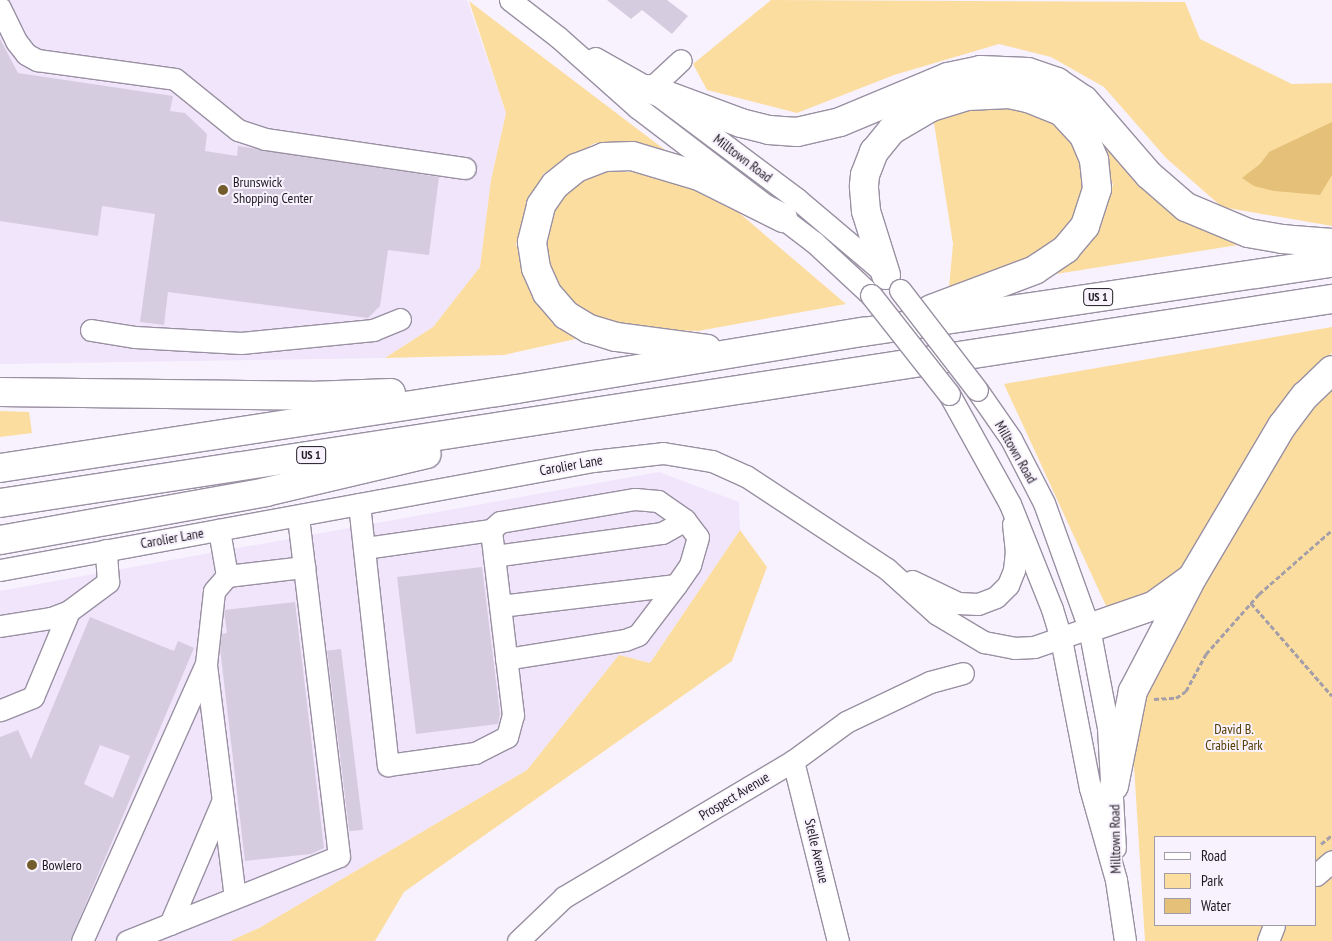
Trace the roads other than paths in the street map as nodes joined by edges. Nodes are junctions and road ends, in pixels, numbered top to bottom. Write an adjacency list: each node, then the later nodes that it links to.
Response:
1 (510, 0): 2 (street, Milltown Road)
2 (535, 7): 4 (street, Milltown Road)
3 (0, 8): 7 (street)
4 (558, 37): 6 (street, Milltown Road); 8 (street, Milltown Road)
5 (681, 60): 6 (street)
6 (650, 89): 9 (highway); 11 (street, Milltown Road)
7 (465, 168)
8 (783, 218): 11 (street, Milltown Road); 16 (highway)
9 (1332, 243)
10 (1332, 263): 15 (highway, US 1)
11 (885, 287): 15 (highway); 24 (street, Milltown Road, bridge); 42 (street, Milltown Road, bridge)
12 (1332, 299): 20 (highway, US 1)
13 (400, 319): 14 (street)
14 (91, 330)
15 (863, 332): 16 (highway, US 1)
16 (736, 353): 18 (highway, US 1)
17 (1332, 370): 37 (highway)
18 (517, 389): 19 (highway); 21 (highway, US 1)
19 (5, 392)
20 (622, 408): 22 (highway, US 1); 29 (highway)
21 (0, 468)
22 (0, 503)
23 (359, 504): 25 (street, Carolier Lane); 30 (street); 34 (street, Carolier Lane)
24 (1010, 504): 34 (street); 43 (street, Milltown Road)
25 (298, 516): 27 (street, Carolier Lane); 33 (street)
26 (685, 520): 28 (street); 32 (street); 38 (street)
27 (219, 530): 31 (street, Carolier Lane); 36 (street)
28 (491, 530): 30 (street); 32 (street)
29 (0, 540)
30 (364, 548): 44 (street)
31 (106, 550): 35 (street, Carolier Lane); 40 (street)
32 (494, 556): 39 (street)
33 (304, 567): 36 (street); 54 (street)
34 (887, 569): 43 (street, Carolier Lane)
35 (0, 570)
36 (227, 576): 45 (street)
37 (1192, 578): 42 (highway); 49 (highway)
38 (676, 585): 39 (street); 44 (street)
39 (500, 606): 44 (street)
40 (70, 610): 41 (street); 47 (street)
41 (0, 626)
42 (1089, 628): 43 (street, Carolier Lane); 49 (street, Milltown Road)
43 (1061, 639): 53 (street, Milltown Road)
44 (506, 659)
45 (206, 664): 50 (street); 57 (street)
46 (963, 673): 48 (street, Prospect Avenue)
47 (0, 710)
48 (794, 761): 59 (street, Prospect Avenue); 60 (street, Stelle Avenue)
49 (1114, 786): 53 (street, Milltown Road)
50 (223, 800): 54 (street); 55 (street)
51 (1332, 861): 52 (street)
52 (1317, 874)
53 (1116, 880): 61 (street)
54 (235, 897): 55 (street)
55 (170, 924): 58 (street)
56 (1274, 926): 62 (street)
57 (82, 941)
58 (126, 941)
59 (518, 941)
60 (838, 941)
61 (1125, 941)
62 (1268, 941)

